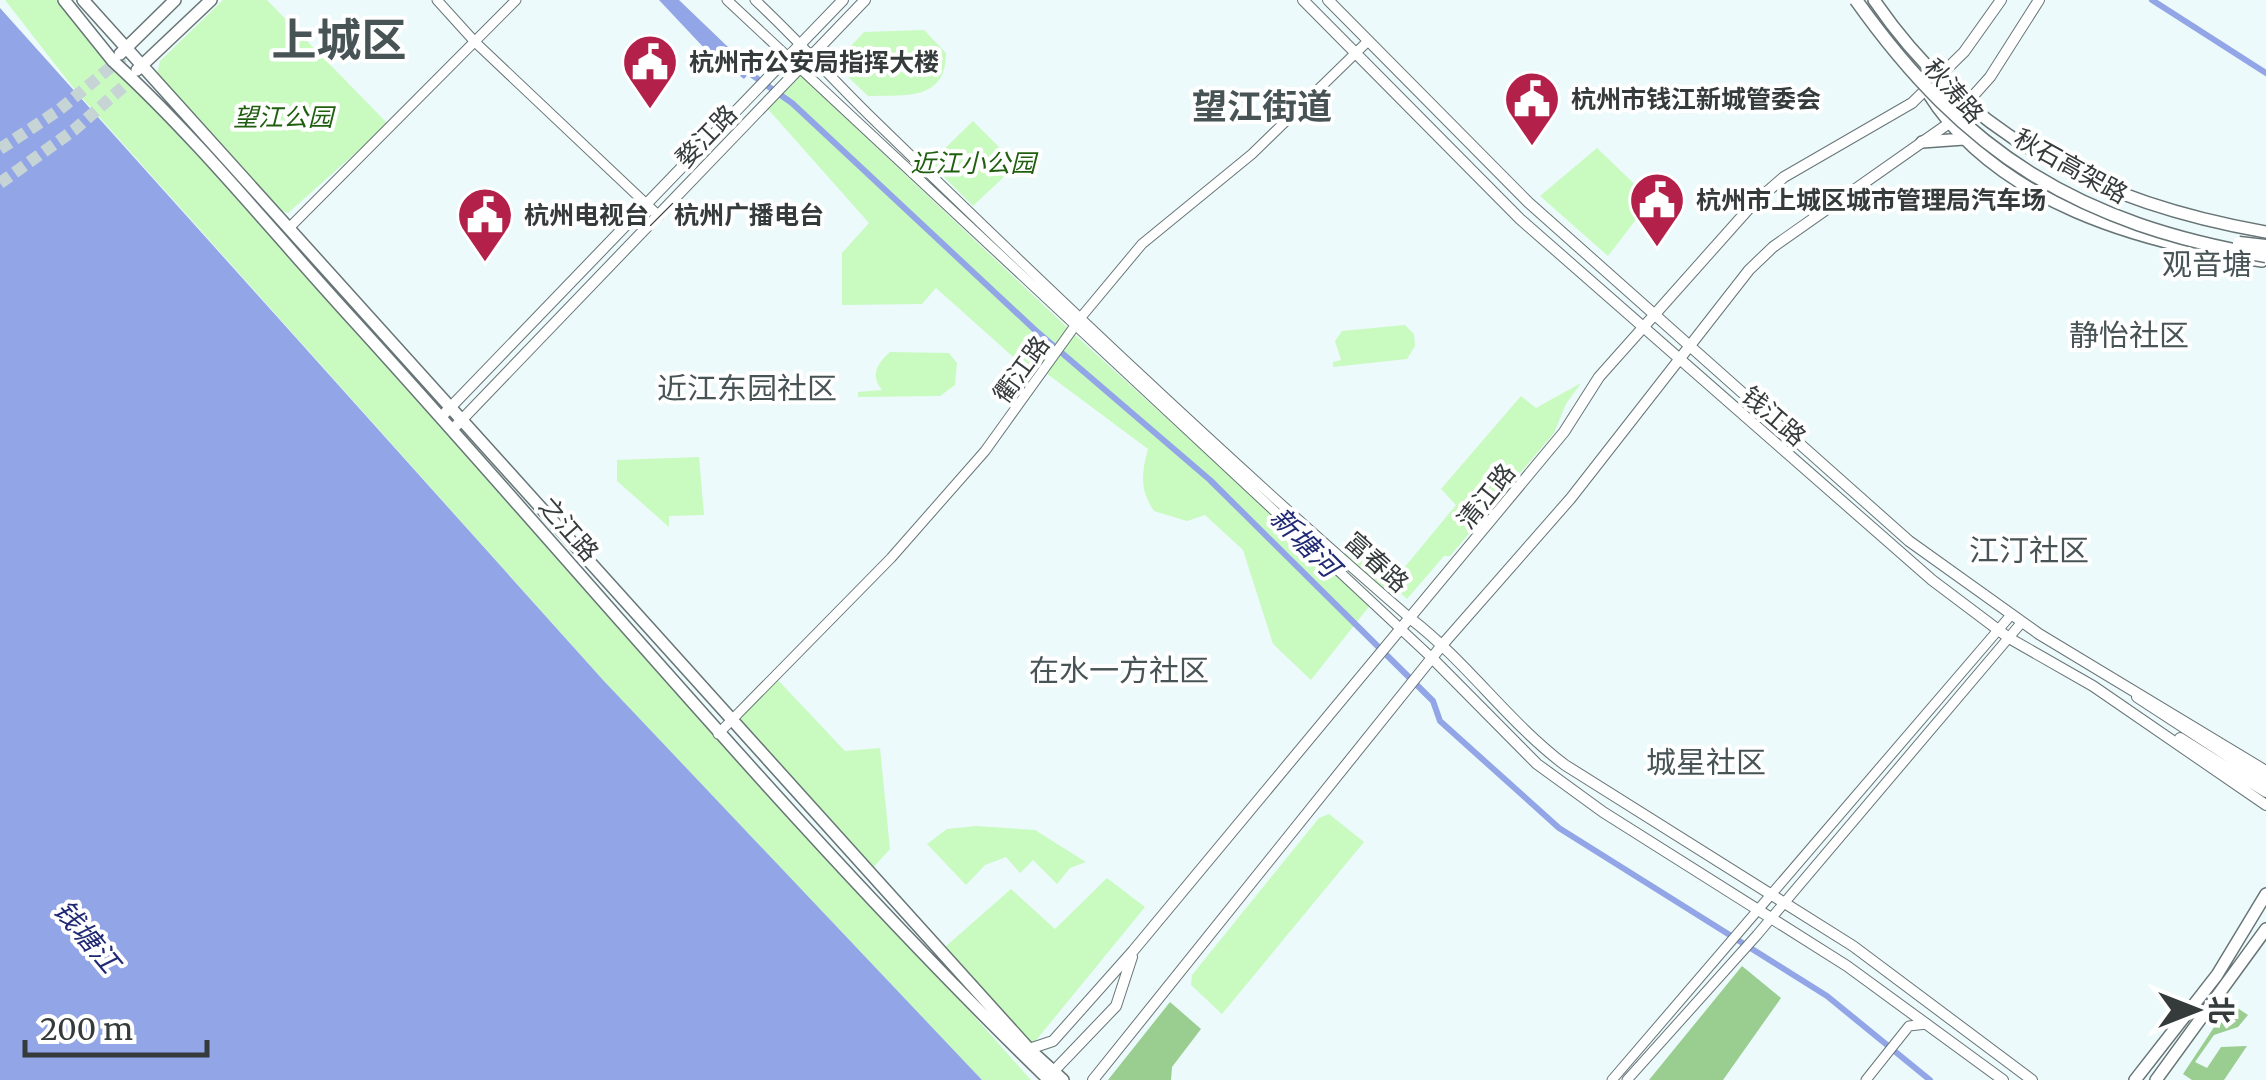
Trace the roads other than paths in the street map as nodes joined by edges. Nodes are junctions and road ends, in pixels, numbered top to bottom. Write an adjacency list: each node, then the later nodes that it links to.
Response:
1 (64, 0): 25 (main road, 之江路)
2 (84, 0): 21 (main road, 之江路)
3 (175, 0): 21 (main road)
4 (212, 0): 26 (main road)
5 (438, 0): 18 (street)
6 (516, 0): 18 (street)
7 (728, 0): 23 (street, 富春路)
8 (756, 0): 19 (street, 富春路)
9 (843, 0): 19 (main road, 婺江路)
10 (865, 0): 24 (main road, 婺江路)
11 (1303, 0): 22 (main road, 钱江路)
12 (1328, 0): 20 (main road, 钱江路)
13 (1855, 0): 30 (main road, 秋涛路); 40 (highway, 秋石高架路, bridge)
14 (1866, 0): 39 (highway, 秋石高架路, bridge)
15 (1874, 0): 29 (main road, 秋涛路)
16 (2001, 0): 29 (main road, 清江路)
17 (2039, 0): 31 (main road)
18 (474, 42): 35 (street); 37 (street)
19 (801, 42): 23 (main road, 婺江路); 24 (street, 富春路)
20 (1368, 42): 22 (street, 衢江路); 42 (main road, 钱江路)
21 (125, 48): 25 (main road); 26 (main road, 之江路)
22 (1355, 52): 41 (street, 衢江路); 43 (main road, 钱江路)
23 (787, 56): 27 (street, 富春路); 35 (main road, 婺江路)
24 (810, 57): 27 (main road, 婺江路); 41 (street, 富春路)
25 (114, 61): 28 (main road, 之江路)
26 (142, 64): 28 (main road); 37 (main road, 之江路)
27 (801, 67): 36 (main road, 婺江路); 44 (street, 富春路)
28 (131, 77): 48 (main road, 之江路)
29 (1938, 80): 30 (main road, 清江路); 31 (main road, 秋涛路)
30 (1926, 90): 32 (main road, 秋涛路); 42 (main road, 清江路)
31 (1968, 105): 32 (main road); 38 (main road, 秋涛路)
32 (1948, 124): 33 (main road, 秋涛路); 34 (main road)
33 (1964, 139): 34 (main road); 40 (main road, 秋涛路)
34 (1922, 142): 45 (main road)
35 (645, 202): 36 (street); 47 (main road, 婺江路)
36 (658, 216): 49 (main road, 婺江路)
37 (289, 228): 47 (main road, 之江路)
38 (2266, 232)
39 (2266, 246)
40 (2266, 259)
41 (1082, 316): 44 (street, 衢江路); 51 (street, 富春路)
42 (1656, 316): 43 (main road, 清江路); 45 (main road, 钱江路)
43 (1640, 327): 46 (main road, 钱江路); 51 (main road, 清江路)
44 (1076, 328): 53 (street, 富春路); 60 (street, 衢江路)
45 (1688, 348): 46 (main road); 52 (main road, 钱江路)
46 (1680, 360): 54 (main road, 钱江路); 56 (main road)
47 (451, 407): 48 (main road, 婺江路); 49 (main road, 之江路)
48 (441, 417): 50 (main road, 之江路)
49 (462, 418): 50 (main road, 婺江路); 60 (main road, 之江路)
50 (452, 430): 61 (main road, 之江路)
51 (1411, 618): 53 (main road, 清江路); 56 (main road, 富春路)
52 (2016, 618): 54 (street); 55 (street); 58 (main road, 钱江路)
53 (1402, 629): 57 (street, 富春路); 72 (main road, 清江路)
54 (1998, 630): 55 (main road, 钱江路); 67 (street)
55 (2009, 638): 59 (main road, 钱江路); 68 (street)
56 (1443, 644): 57 (main road); 67 (main road, 富春路)
57 (1434, 660): 69 (main road, 富春路); 78 (main road)
58 (2103, 673): 62 (main road, 钱江路); 63 (main road)
59 (2094, 686): 64 (main road); 65 (main road, 钱江路)
60 (734, 720): 61 (street, 衢江路); 76 (main road, 之江路)
61 (718, 734): 77 (main road, 之江路)
62 (2266, 771)
63 (2266, 781)
64 (2266, 792)
65 (2266, 805)
66 (2266, 894): 84 (main road)
67 (1769, 896): 68 (main road, 富春路); 69 (street)
68 (1781, 904): 70 (street); 83 (main road, 富春路)
69 (1760, 908): 70 (main road, 富春路); 79 (street)
70 (1771, 916): 73 (main road, 富春路); 80 (street)
71 (2266, 928): 85 (main road)
72 (1133, 951): 76 (main road, 清江路); 77 (main road)
73 (1904, 1008): 74 (main road, 富春路); 75 (street)
74 (1927, 1024): 75 (street); 82 (main road, 富春路)
75 (1909, 1026): 81 (street)
76 (1029, 1049): 77 (main road, 之江路)
77 (1053, 1078)
78 (1092, 1080)
79 (1612, 1080)
80 (1627, 1080)
81 (1866, 1080)
82 (2002, 1080)
83 (2032, 1080)
84 (2135, 1080)
85 (2156, 1080)

